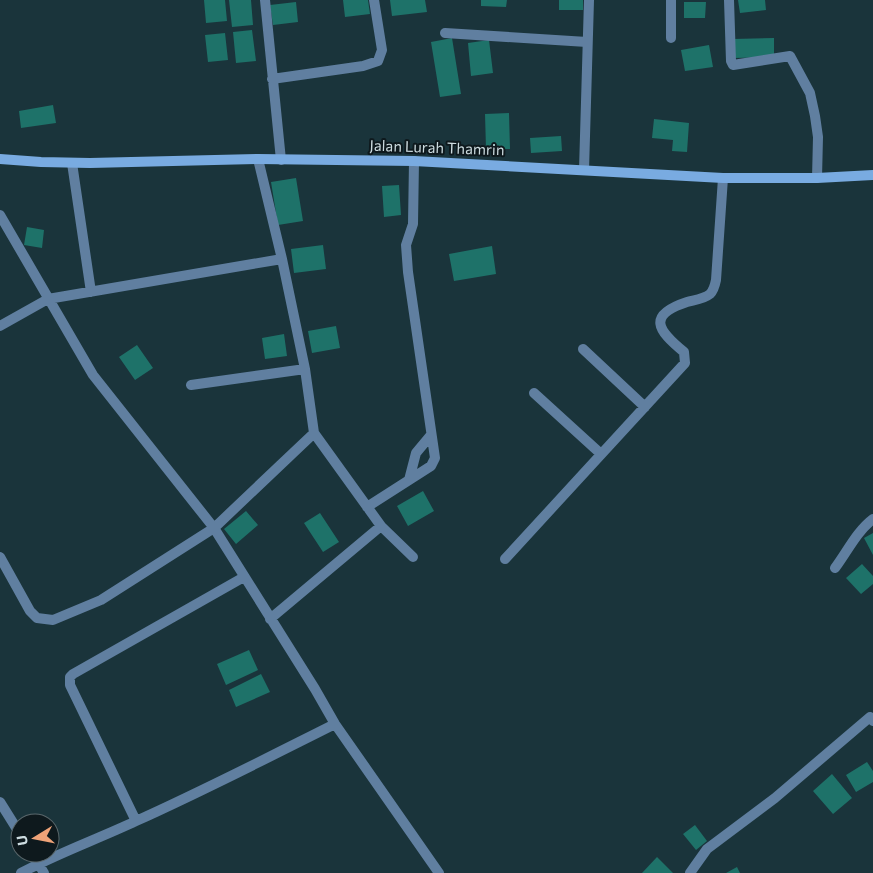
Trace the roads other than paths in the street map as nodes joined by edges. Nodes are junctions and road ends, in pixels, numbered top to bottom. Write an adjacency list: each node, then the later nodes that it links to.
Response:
1 (265, 0): 9 (street)
2 (374, 0): 9 (street)
3 (589, 0): 8 (street)
4 (671, 0): 7 (street)
5 (728, 0): 18 (street)
6 (444, 33): 8 (street)
7 (671, 38)
8 (587, 42): 15 (street)
9 (272, 79): 12 (street)
10 (0, 159): 14 (street, Jalan Lurah Thamrin)
11 (258, 159): 12 (street, Jalan Lurah Thamrin); 14 (street, Jalan Lurah Thamrin); 20 (street)
12 (281, 160): 13 (street, Jalan Lurah Thamrin)
13 (414, 161): 15 (street, Jalan Lurah Thamrin); 30 (street)
14 (72, 163): 21 (street)
15 (584, 170): 17 (street, Jalan Lurah Thamrin)
16 (873, 175): 18 (street, Jalan Lurah Thamrin)
17 (723, 178): 18 (street, Jalan Lurah Thamrin); 28 (street)
18 (817, 178)
19 (0, 215): 22 (street)
20 (282, 259): 21 (street); 25 (street)
21 (91, 292): 22 (street)
22 (48, 299): 23 (street); 36 (street)
23 (0, 326)
24 (583, 349): 28 (street)
25 (305, 369): 26 (street); 29 (street)
26 (191, 385)
27 (534, 393): 31 (street)
28 (645, 407): 31 (street)
29 (314, 434): 33 (street); 36 (street)
30 (431, 435): 32 (street); 32 (street)
31 (601, 454): 39 (street)
32 (409, 480): 33 (street)
33 (367, 507): 35 (street)
34 (873, 519): 40 (street)
35 (381, 526): 38 (street); 43 (street)
36 (214, 528): 41 (street); 42 (street)
37 (0, 557): 41 (street)
38 (413, 557)
39 (505, 558)
40 (835, 568)
41 (4, 572)
42 (244, 577): 43 (street); 48 (street)
43 (270, 620): 45 (street)
44 (873, 721): 54 (street)
45 (335, 724): 48 (street); 53 (street)
46 (0, 802): 47 (street)
47 (10, 818)
48 (136, 821): 49 (street)
49 (60, 854)
50 (39, 863): 51 (street); 52 (street)
51 (21, 873)
52 (44, 873)
53 (439, 873)
54 (690, 873)

